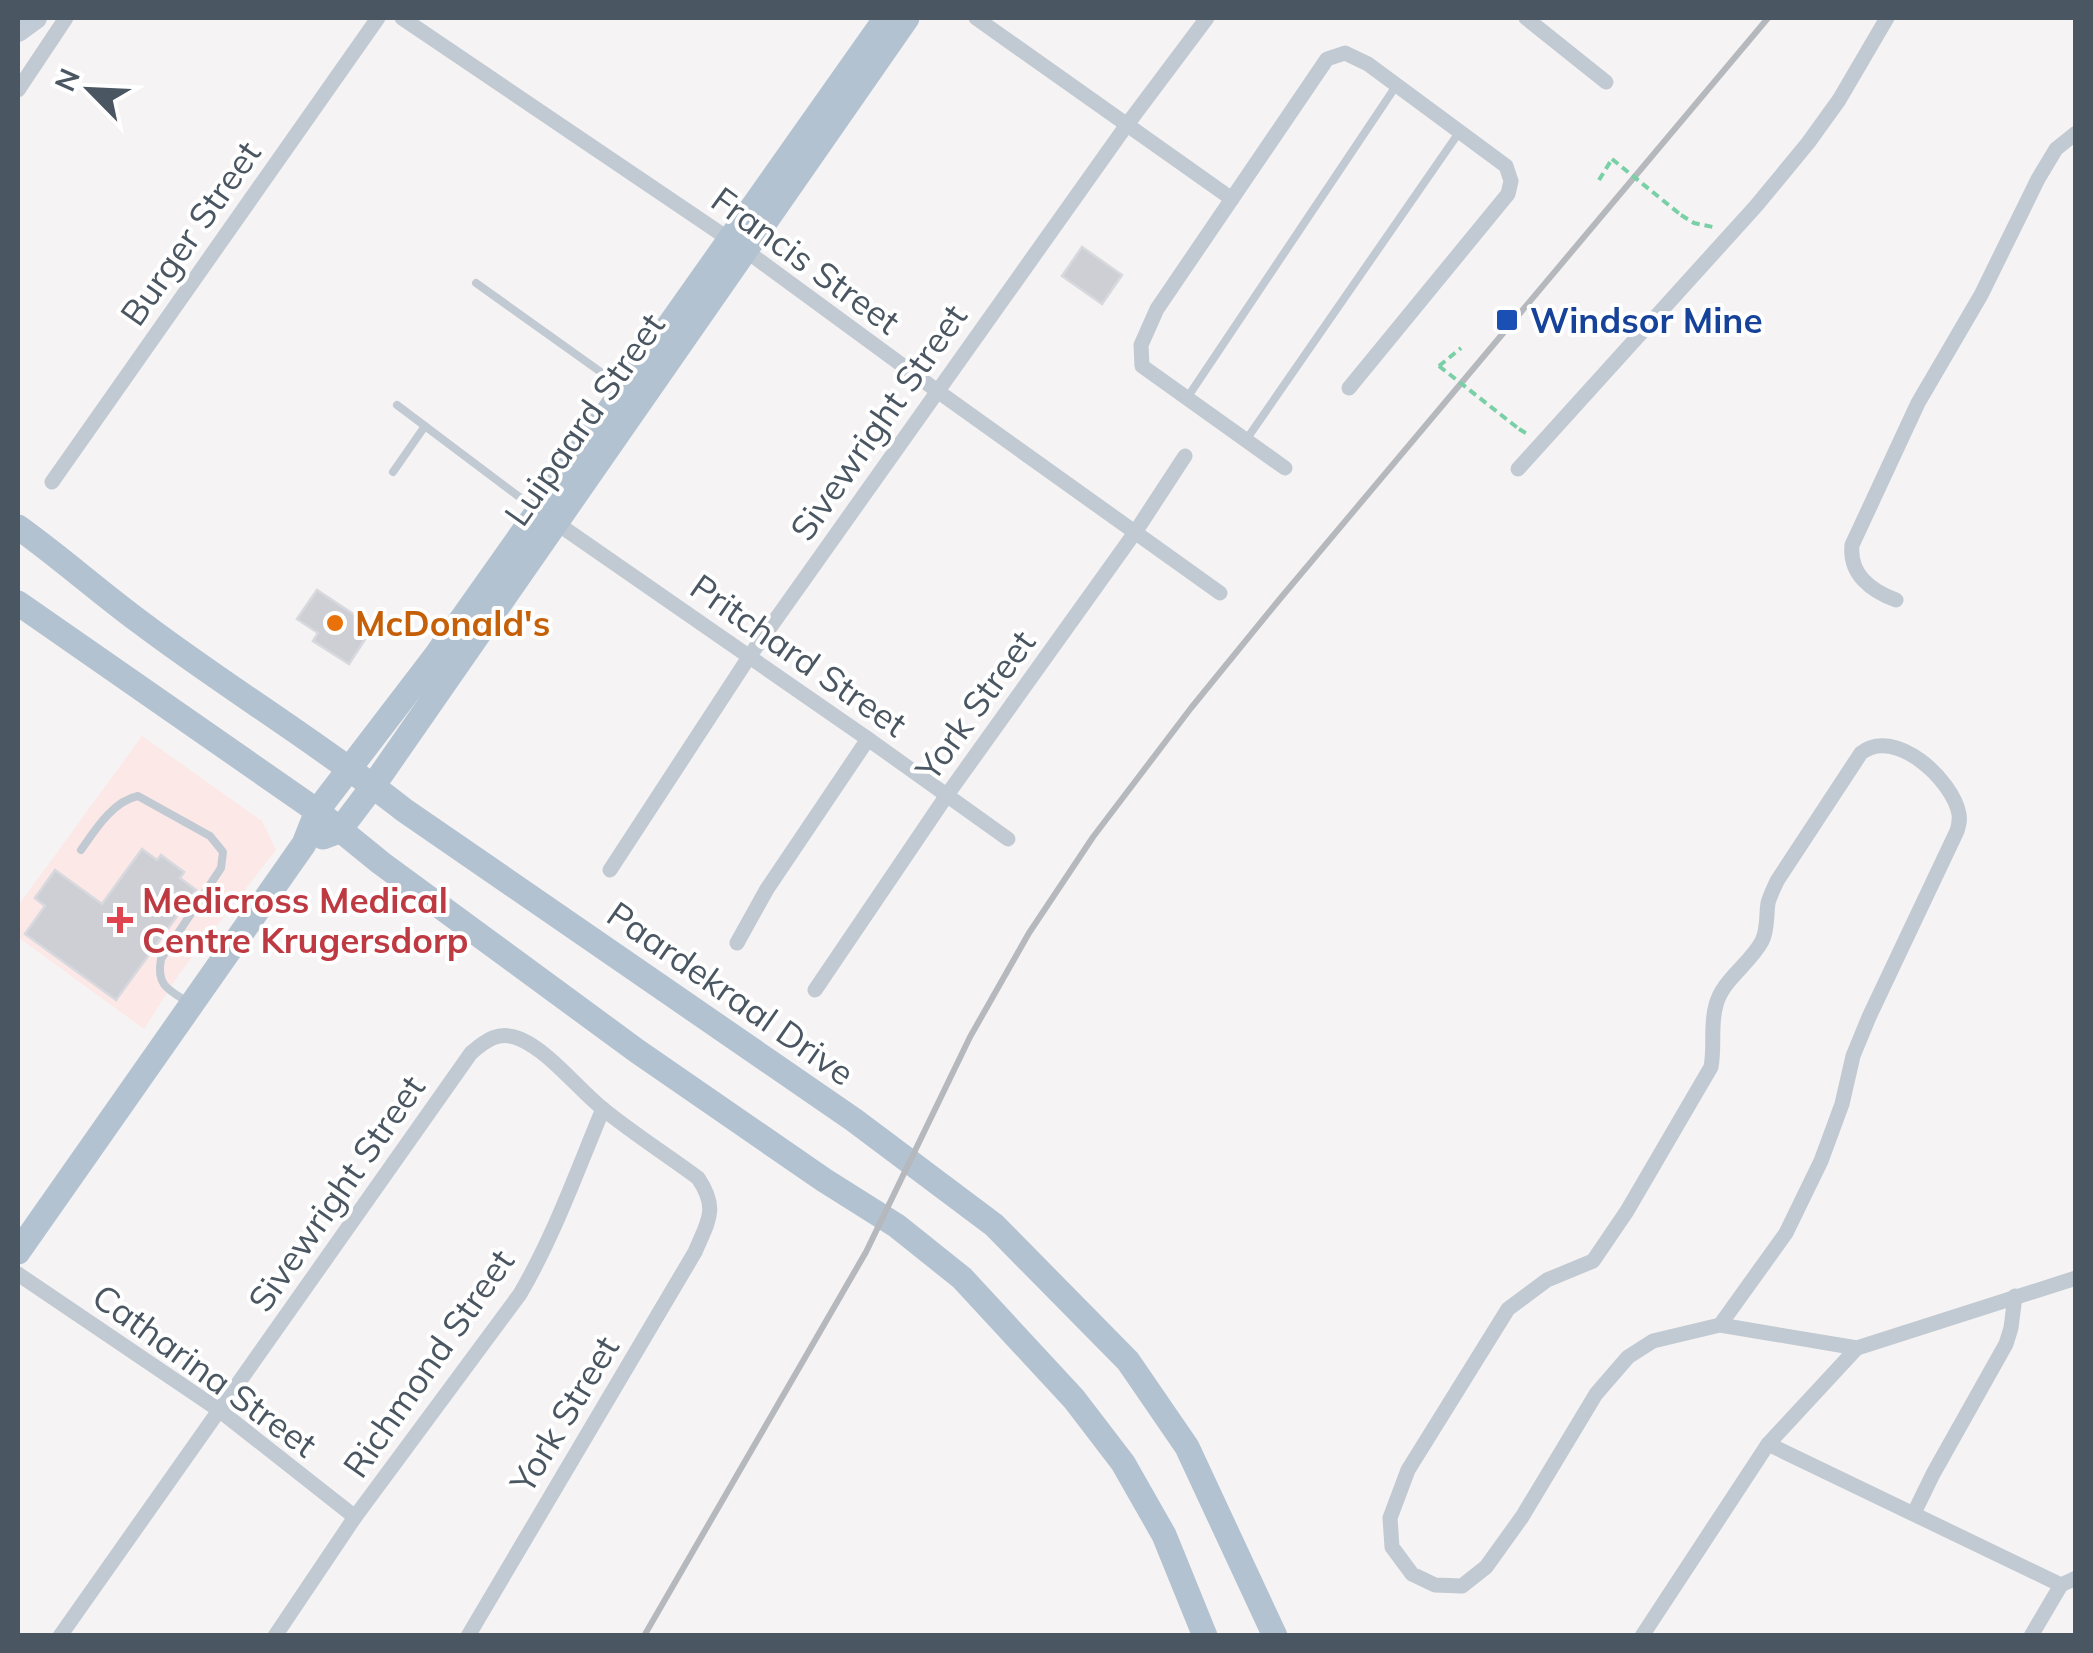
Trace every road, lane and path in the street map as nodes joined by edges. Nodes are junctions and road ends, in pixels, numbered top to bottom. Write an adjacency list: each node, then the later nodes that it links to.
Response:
1 (36, 18): 11 (main road)
2 (66, 18): 14 (street)
3 (378, 18): 36 (street, Burger Street)
4 (402, 18): 21 (street, Francis Street)
5 (886, 18): 21 (main road, Luipaard Street)
6 (907, 18): 21 (main road, Luipaard Street)
7 (976, 18): 15 (street)
8 (1208, 18): 15 (street, Sivewright Street)
9 (1526, 18): 12 (street)
10 (1887, 18): 34 (street)
11 (18, 31)
12 (1606, 82)
13 (1396, 85): 16 (street); 19 (street); 27 (lane)
14 (18, 90)
15 (1126, 126): 19 (street); 26 (street, Sivewright Street)
16 (1460, 131): 25 (street); 31 (lane)
17 (2076, 133): 41 (street)
18 (1599, 180): 20 (path, bridge)
19 (1232, 199): 27 (street)
20 (1694, 223)
21 (736, 245): 24 (main road, Luipaard Street); 26 (street, Francis Street); 37 (main road, Luipaard Street)
22 (476, 283): 24 (lane)
23 (1460, 348): 30 (path, bridge)
24 (624, 388): 37 (main road, Luipaard Street)
25 (1350, 388)
26 (936, 390): 39 (street, Francis Street); 43 (street, Sivewright Street)
27 (1188, 398): 31 (street)
28 (397, 405): 29 (lane)
29 (425, 426): 35 (lane); 37 (lane)
30 (1519, 428)
31 (1246, 440): 33 (street)
32 (1185, 456): 39 (street, York Street)
33 (1285, 468)
34 (1518, 468)
35 (393, 472)
36 (52, 482)
37 (546, 516): 43 (street, Pritchard Street); 44 (main road, Luipaard Street)
38 (18, 527): 46 (main road, Paardekraal Drive)
39 (1136, 531): 40 (street, Francis Street); 48 (street, York Street)
40 (1220, 593)
41 (1896, 600)
42 (18, 602): 49 (main road)
43 (749, 657): 45 (street, Pritchard Street); 54 (street, Sivewright Street)
44 (446, 660): 46 (main road, Luipaard Street); 47 (main road, Luipaard Street)
45 (868, 739): 48 (street, Pritchard Street); 55 (street)
46 (349, 767): 47 (main road, Paardekraal Drive); 49 (main road, Luipaard Street)
47 (373, 786): 50 (main road, Luipaard Street); 75 (main road, Paardekraal Drive)
48 (947, 795): 51 (street, Pritchard Street); 56 (street, York Street)
49 (317, 811): 50 (main road); 52 (main road, Luipaard Street)
50 (339, 831): 52 (main road); 74 (main road)
51 (1008, 839)
52 (304, 844): 57 (main road, Luipaard Street)
53 (81, 850): 57 (lane)
54 (610, 870)
55 (737, 942)
56 (815, 990)
57 (192, 1005): 60 (main road, Luipaard Street)
58 (603, 1109): 59 (street, Sivewright Street); 66 (street, Sivewright Street); 69 (street, Richmond Street)
59 (708, 1221): 73 (street, York Street)
60 (18, 1252)
61 (18, 1274): 66 (street, Catharina Street)
62 (2076, 1278): 63 (street)
63 (2014, 1296): 65 (street); 68 (street)
64 (1720, 1324): 64 (street); 65 (street)
65 (1856, 1348): 67 (street)
66 (219, 1410): 69 (street, Catharina Street); 71 (street, Sivewright Street)
67 (1768, 1444): 68 (street); 76 (street)
68 (1914, 1513): 70 (street)
69 (355, 1518): 72 (street, Richmond Street)
70 (2068, 1581): 77 (street)
71 (60, 1636)
72 (274, 1636)
73 (468, 1636)
74 (1206, 1636)
75 (1275, 1636)
76 (1642, 1636)
77 (2031, 1636)

